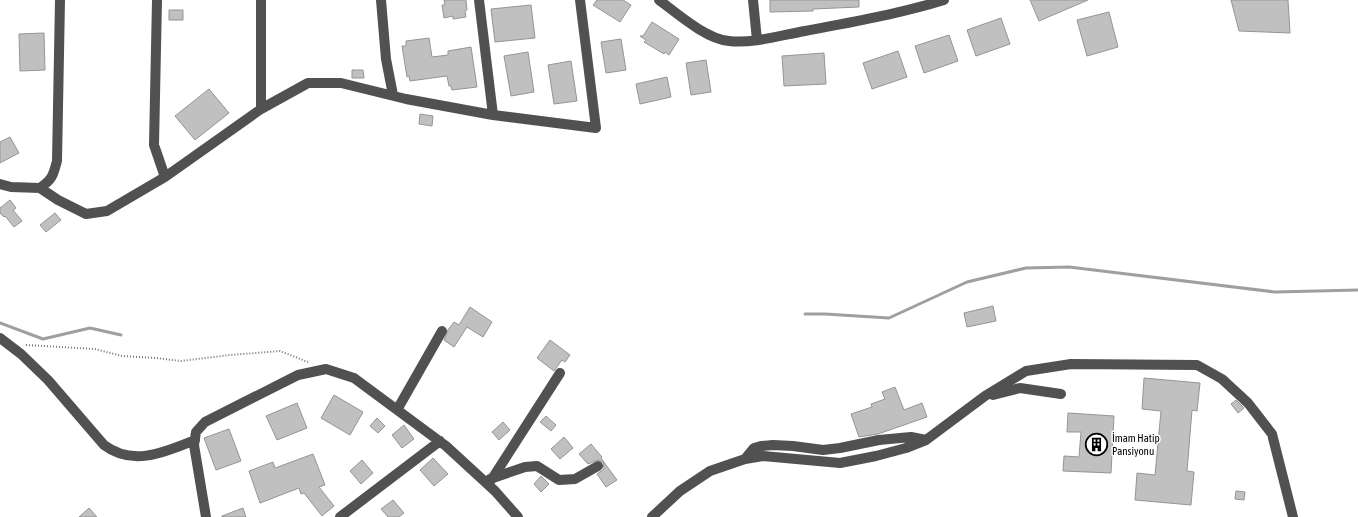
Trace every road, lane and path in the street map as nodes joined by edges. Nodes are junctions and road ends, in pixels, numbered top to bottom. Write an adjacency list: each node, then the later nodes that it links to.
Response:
1 (60, 0): 16 (street)
2 (157, 0): 14 (street)
3 (261, 0): 12 (street)
4 (381, 0): 11 (street)
5 (479, 0): 13 (street)
6 (580, 0): 13 (street)
7 (659, 0): 10 (street)
8 (753, 0): 10 (street)
9 (944, 0): 10 (street)
10 (757, 40)
11 (393, 95): 12 (street); 13 (street)
12 (261, 110): 14 (street)
13 (493, 115)
14 (165, 177): 16 (street)
15 (0, 184): 16 (street)
16 (40, 188)
17 (442, 332): 23 (street)
18 (4, 342): 19 (path); 24 (street)
19 (326, 369): 23 (street); 24 (street)
20 (560, 373): 29 (street)
21 (1061, 394): 22 (street)
22 (985, 396): 25 (street); 34 (street)
23 (397, 410): 26 (street)
24 (195, 440): 30 (street)
25 (926, 440): 27 (street); 27 (street)
26 (440, 441): 29 (street); 31 (street)
27 (745, 459): 33 (street)
28 (598, 466): 29 (street)
29 (488, 480): 32 (street)
30 (206, 517)
31 (340, 517)
32 (518, 517)
33 (652, 517)
34 (1293, 517)

